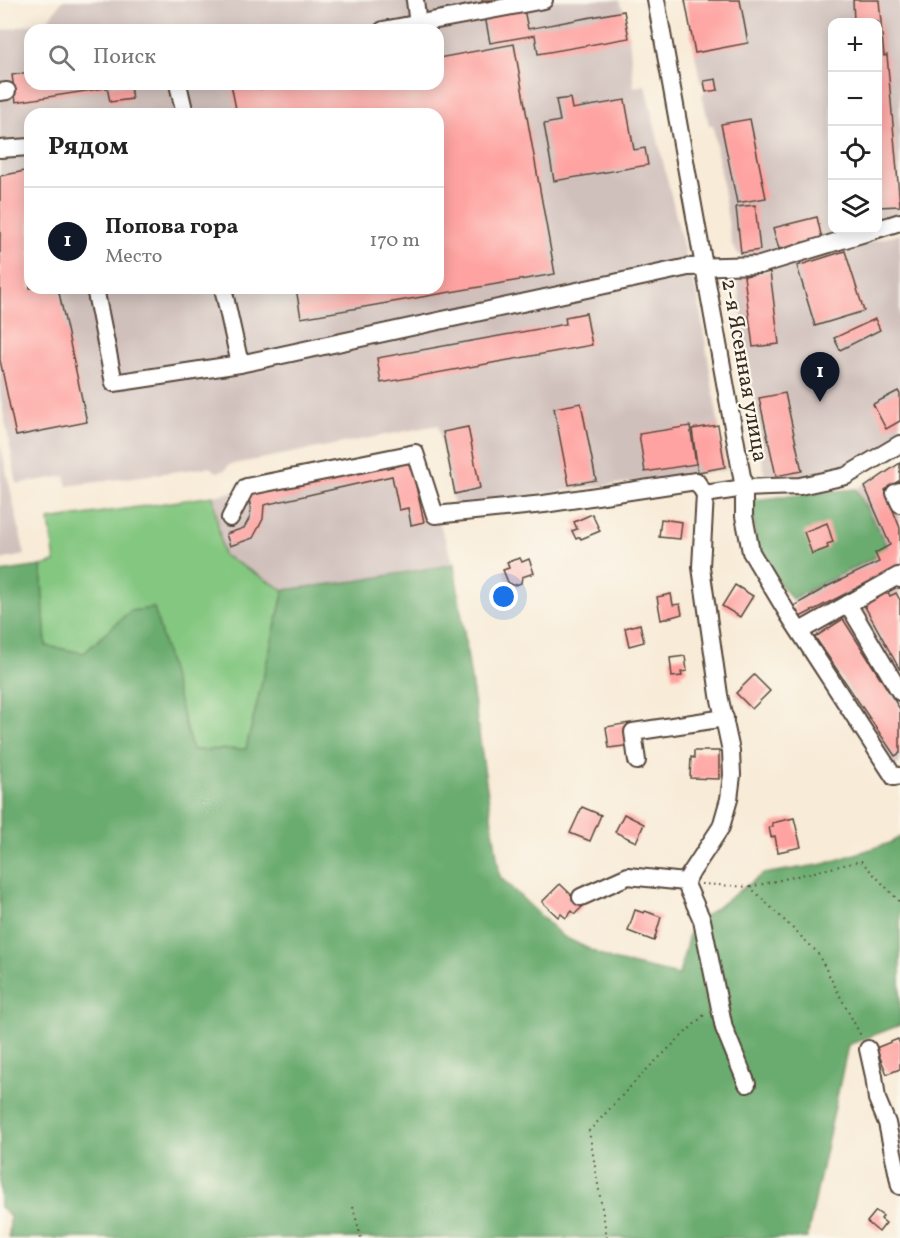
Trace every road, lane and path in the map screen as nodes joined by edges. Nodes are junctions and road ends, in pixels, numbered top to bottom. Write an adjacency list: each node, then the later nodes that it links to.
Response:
1 (414, 0): 4 (street)
2 (544, 0): 5 (street)
3 (656, 0): 13 (street, 2-я Ясенная улица)
4 (418, 24)
5 (423, 24)
6 (179, 90): 7 (street)
7 (184, 108)
8 (24, 147): 9 (street)
9 (0, 149)
10 (900, 222): 11 (street)
11 (882, 227)
12 (860, 234): 13 (street)
13 (704, 266): 16 (street); 18 (street, 2-я Ясенная улица)
14 (96, 294): 16 (street)
15 (224, 294): 16 (street)
16 (240, 364)
17 (900, 444): 18 (street)
18 (744, 488): 20 (street, 2-я Ясенная улица); 25 (street)
19 (900, 491): 21 (street)
20 (705, 494): 22 (street); 27 (street)
21 (900, 504)
22 (230, 518)
23 (900, 579): 24 (street)
24 (848, 604): 25 (street); 26 (street)
25 (800, 631): 29 (street)
26 (900, 692)
27 (725, 718): 28 (street); 30 (street)
28 (638, 760)
29 (900, 776)
30 (685, 882): 31 (path); 32 (street); 34 (street)
31 (750, 887): 33 (path); 35 (path)
32 (581, 897)
33 (900, 902)
34 (718, 1002): 36 (street); 40 (path)
35 (868, 1049): 37 (street)
36 (747, 1084)
37 (900, 1186)
38 (353, 1207): 39 (path)
39 (361, 1238)
40 (608, 1238)

